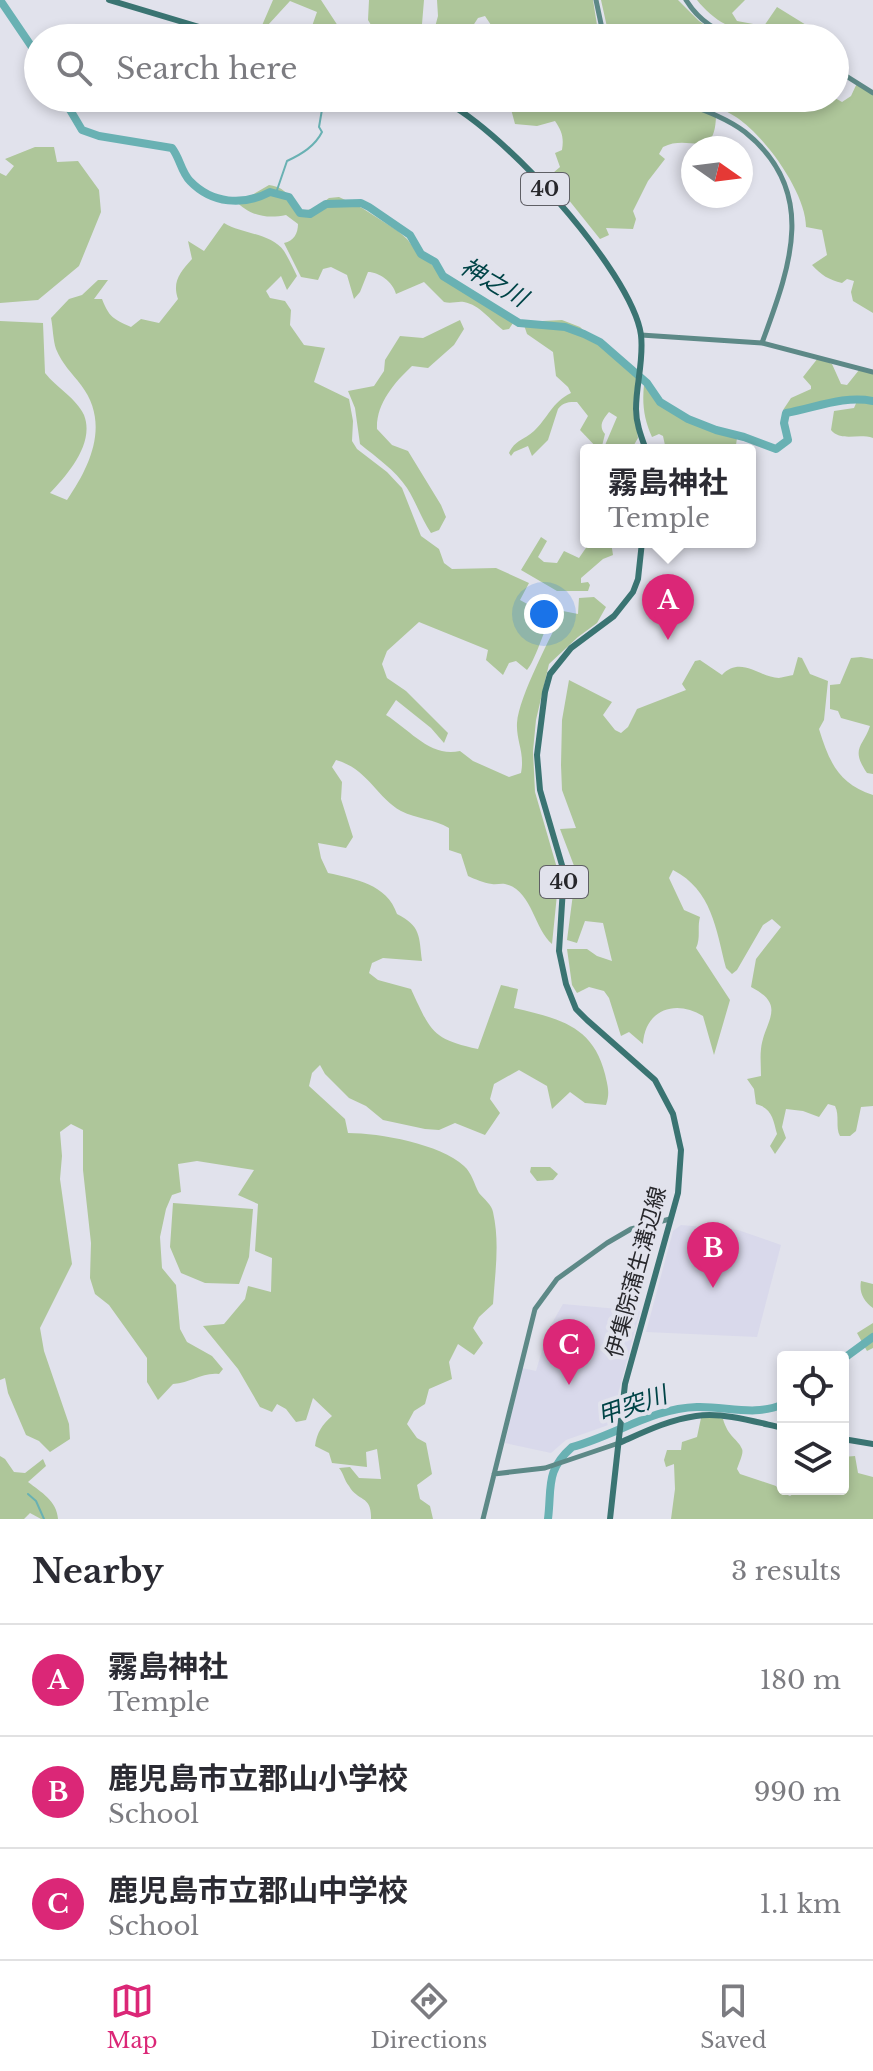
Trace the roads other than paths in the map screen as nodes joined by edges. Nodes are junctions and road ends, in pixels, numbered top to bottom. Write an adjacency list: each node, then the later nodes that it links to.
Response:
1 (109, 0): 4 (main road)
2 (596, 0): 5 (street)
3 (686, 0): 6 (street)
4 (189, 24)
5 (601, 24)
6 (707, 24)
7 (849, 78): 8 (street)
8 (873, 93)
9 (460, 112): 11 (main road, 40)
10 (707, 112): 12 (street)
11 (641, 335): 12 (street); 14 (main road, 40)
12 (762, 343): 13 (street)
13 (873, 372)
14 (644, 444)
15 (641, 548): 16 (main road, 伊集院蒲生溝辺線 / 40)
16 (670, 1219): 19 (main road, 伊集院蒲生溝辺線 / 40); 21 (street)
17 (777, 1427): 19 (main road)
18 (849, 1440): 20 (main road)
19 (619, 1443): 21 (street); 23 (main road, 伊集院蒲生溝辺線 / 40)
20 (873, 1444)
21 (494, 1474): 22 (street)
22 (483, 1519)
23 (610, 1519)

